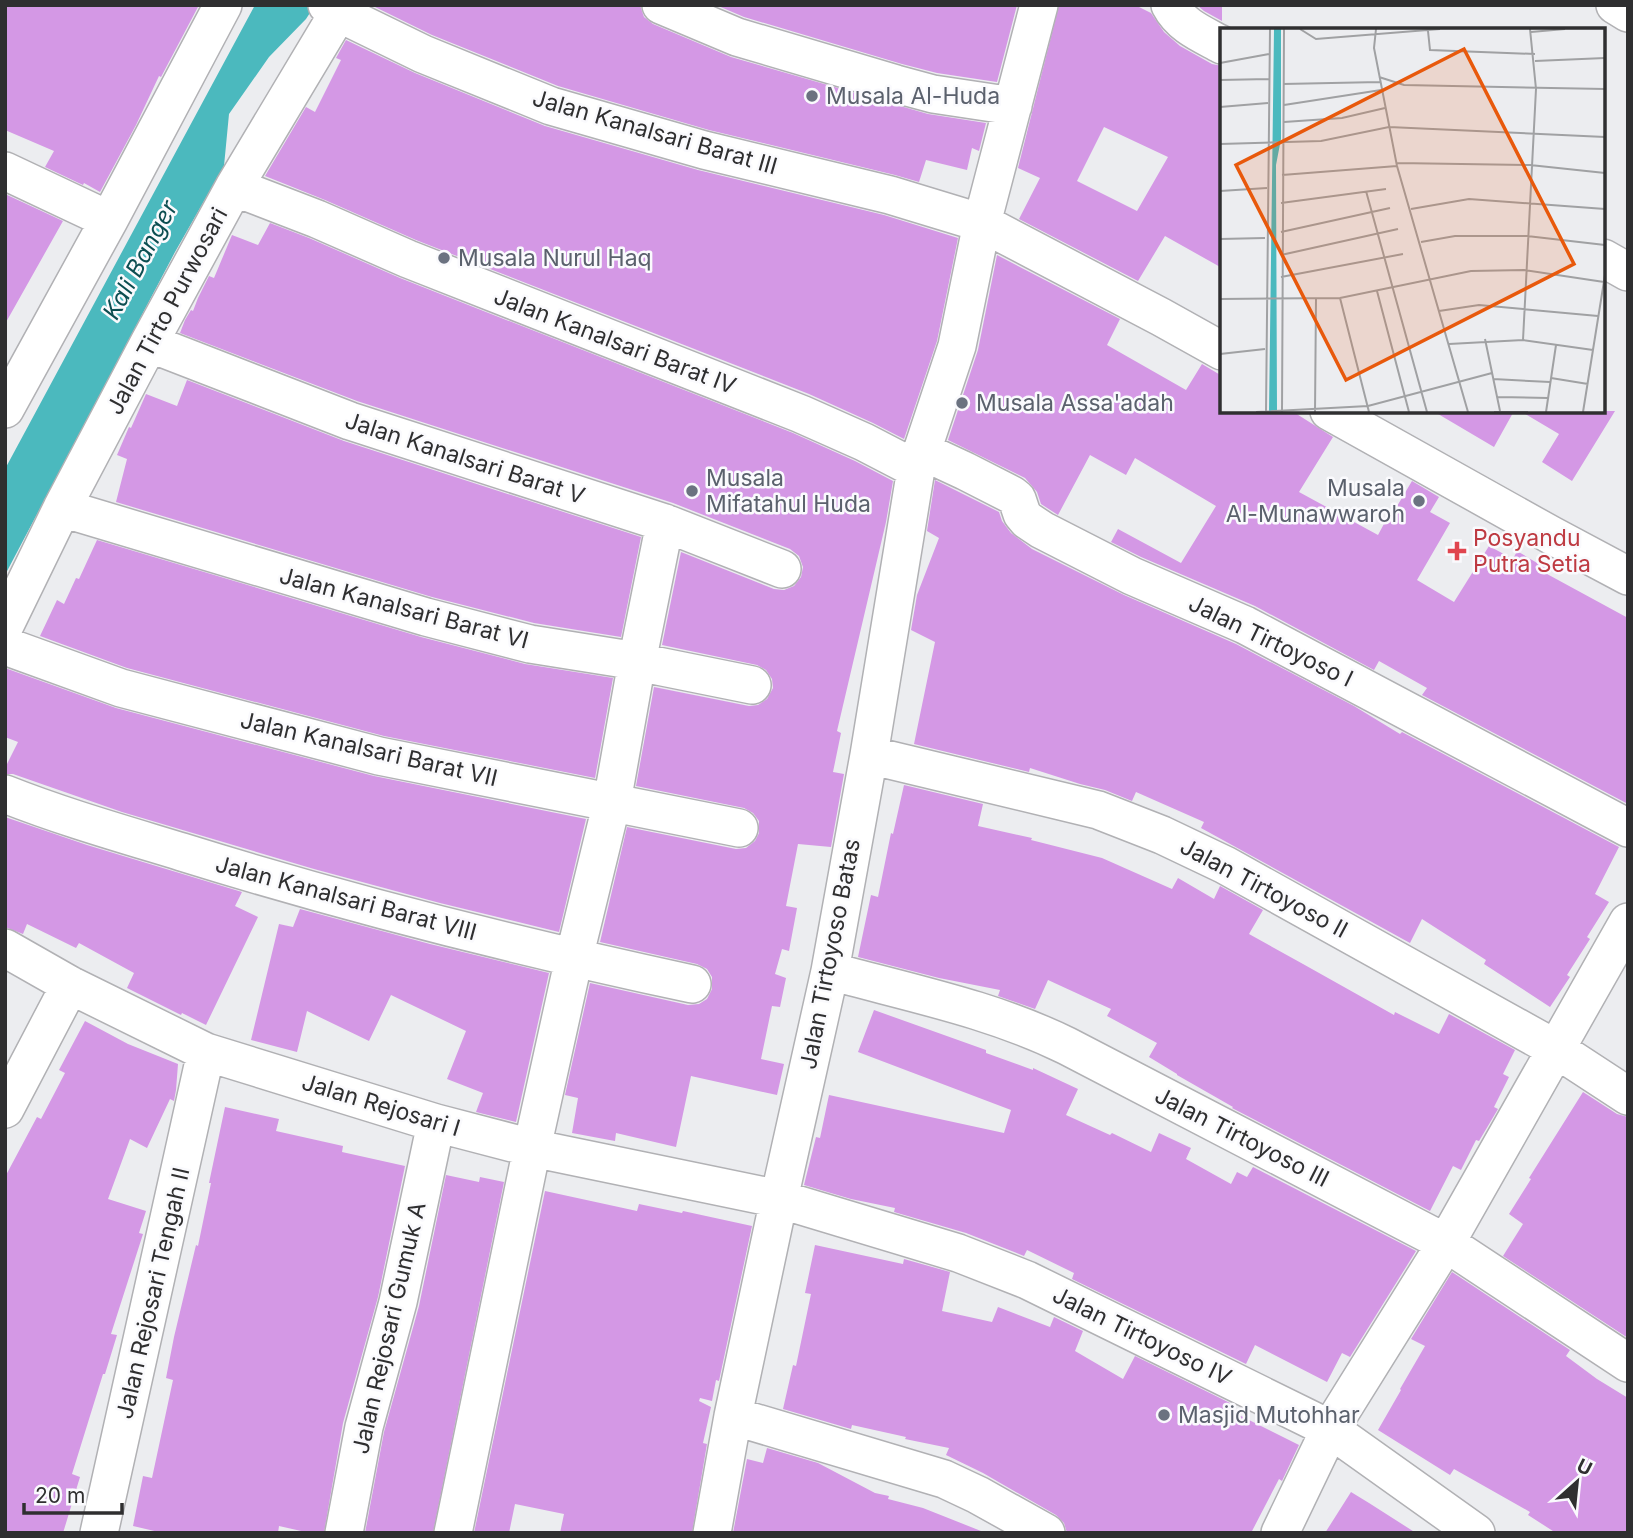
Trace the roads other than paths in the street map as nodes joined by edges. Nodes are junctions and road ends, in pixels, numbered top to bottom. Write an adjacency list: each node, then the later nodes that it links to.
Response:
1 (223, 5): 12 (street)
2 (661, 5): 9 (street)
3 (1039, 5): 9 (street, Jalan Tirtoyoso Batas)
4 (1170, 5): 8 (street)
5 (1615, 5): 7 (street)
6 (336, 8): 11 (street, Jalan Tirto Purwosari); 13 (street, Jalan Kanalsari Barat III)
7 (1628, 13)
8 (1220, 44)
9 (1013, 106): 13 (street, Jalan Tirtoyoso Batas)
10 (5, 172): 12 (street)
11 (234, 187): 16 (street, Jalan Tirto Purwosari); 20 (street, Jalan Kanalsari Barat IV)
12 (109, 220): 18 (street)
13 (982, 223): 17 (street, Jalan Kanalsari Barat III); 20 (street, Jalan Tirtoyoso Batas)
14 (1605, 259): 15 (street)
15 (1628, 272)
16 (149, 343): 21 (street, Jalan Tirto Purwosari); 22 (street, Jalan Kanalsari Barat V)
17 (1220, 350)
18 (5, 408)
19 (1333, 413): 24 (street)
20 (919, 460): 29 (street, Jalan Tirtoyoso Batas); 33 (street, Jalan Tirtoyoso I)
21 (62, 508): 25 (street, Jalan Tirto Purwosari); 27 (street, Jalan Kanalsari Barat VI)
22 (665, 523): 23 (street, Jalan Kanalsari Barat V); 27 (street)
23 (782, 569)
24 (1628, 576)
25 (5, 625)
26 (5, 646): 31 (street, Jalan Kanalsari Barat VII)
27 (637, 662): 28 (street, Jalan Kanalsari Barat VI); 31 (street)
28 (752, 685)
29 (869, 755): 37 (street, Jalan Tirtoyoso Batas); 40 (street, Jalan Tirtoyoso II)
30 (5, 794): 36 (street, Jalan Kanalsari Barat VIII)
31 (612, 802): 32 (street, Jalan Kanalsari Barat VII); 36 (street)
32 (739, 828)
33 (1628, 828)
34 (1628, 922): 40 (street)
35 (5, 948): 39 (street, Jalan Rejosari I)
36 (573, 958): 38 (street, Jalan Kanalsari Barat VIII); 45 (street)
37 (830, 971): 46 (street, Jalan Tirtoyoso Batas); 47 (street, Jalan Tirtoyoso III)
38 (692, 984)
39 (70, 985): 41 (street, Jalan Rejosari I); 43 (street)
40 (1556, 1049): 42 (street, Jalan Tirtoyoso II); 47 (street)
41 (206, 1052): 44 (street, Jalan Rejosari I); 51 (street, Jalan Rejosari Tengah II)
42 (1628, 1096)
43 (5, 1109)
44 (436, 1123): 45 (street, Jalan Rejosari I); 52 (street, Jalan Rejosari Gumuk A)
45 (533, 1148): 46 (street, Jalan Rejosari I); 53 (street)
46 (779, 1199): 49 (street, Jalan Tirtoyoso Batas); 50 (street, Jalan Tirtoyoso IV)
47 (1446, 1243): 48 (street, Jalan Tirtoyoso III); 50 (street)
48 (1628, 1363)
49 (733, 1416): 54 (street, Jalan Tirtoyoso Batas); 55 (street)
50 (1330, 1429): 56 (street); 57 (street, Jalan Tirtoyoso IV)
51 (99, 1533)
52 (344, 1533)
53 (453, 1533)
54 (712, 1533)
55 (1046, 1533)
56 (1280, 1533)
57 (1476, 1533)

